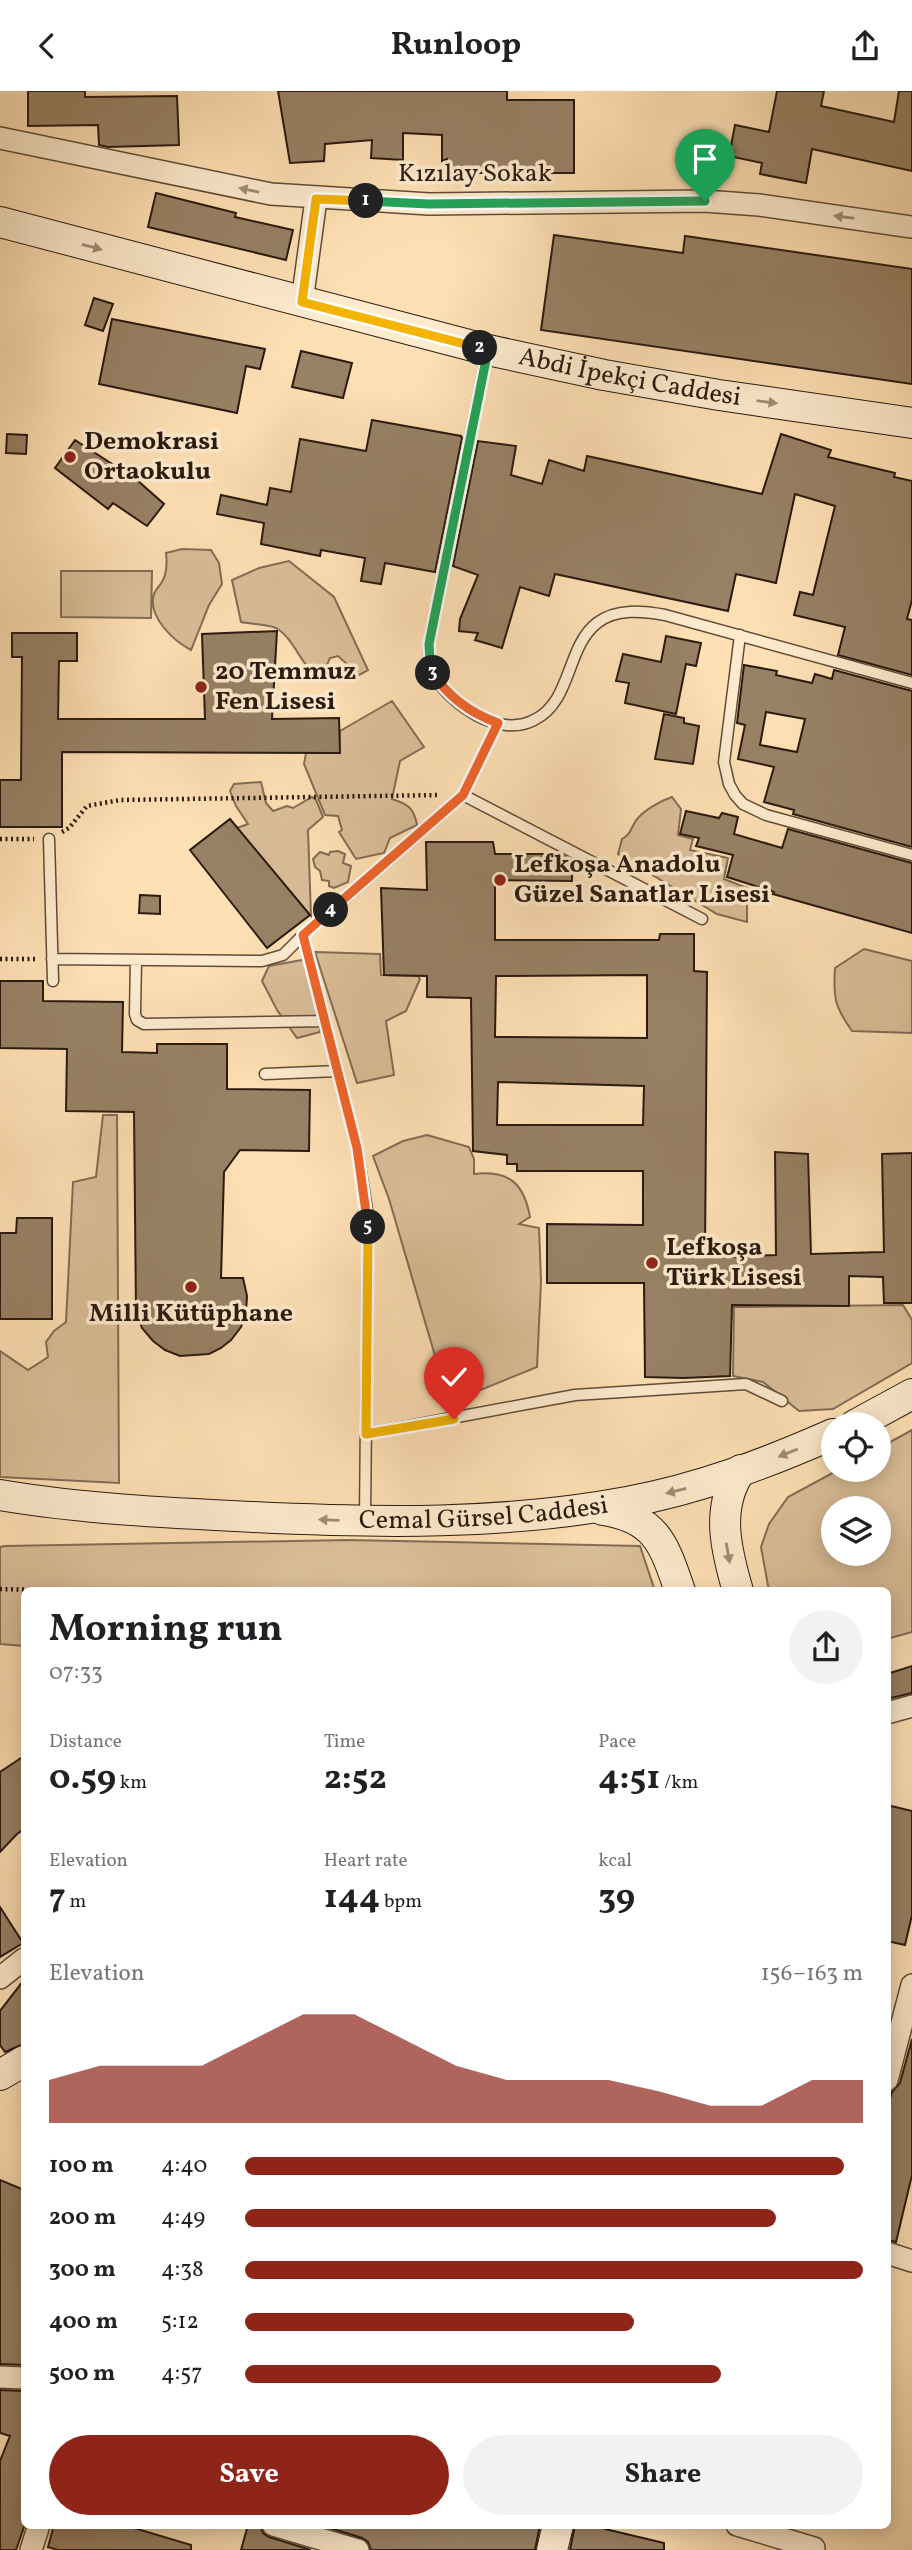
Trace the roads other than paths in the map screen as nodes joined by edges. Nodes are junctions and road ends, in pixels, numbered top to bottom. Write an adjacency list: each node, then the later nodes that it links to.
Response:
1 (0, 138): 2 (street, Kızılay Sokak, one-way to 1)
2 (316, 199): 4 (street, Kızılay Sokak, one-way to 2); 5 (street)
3 (9, 226): 5 (main road, Abdi İpekçi Caddesi, one-way to 5)
4 (912, 226)
5 (302, 302): 6 (main road, Abdi İpekçi Caddesi)
6 (488, 350): 7 (main road, Abdi İpekçi Caddesi, one-way to 7); 10 (lane)
7 (912, 423)
8 (740, 635): 9 (lane); 10 (lane); 13 (lane)
9 (912, 683)
10 (498, 723): 11 (lane)
11 (463, 795): 14 (lane); 15 (lane)
12 (49, 839): 16 (lane)
13 (912, 855)
14 (702, 919)
15 (303, 935): 17 (lane); 19 (lane)
16 (52, 959): 17 (lane); 18 (lane)
17 (135, 960): 19 (lane)
18 (53, 981)
19 (325, 1021): 20 (lane)
20 (338, 1071): 21 (lane); 25 (lane)
21 (265, 1074)
22 (912, 1394): 24 (main road)
23 (782, 1401): 25 (lane)
24 (879, 1412)
25 (366, 1434): 32 (lane)
26 (821, 1439): 27 (main road, Cemal Gürsel Caddesi, one-way to 27)
27 (741, 1471): 29 (main road, Cemal Gürsel Caddesi, one-way to 29); 34 (main road, one-way to 34)
28 (0, 1495): 30 (main road, Cemal Gürsel Caddesi)
29 (591, 1508): 32 (main road, Cemal Gürsel Caddesi); 33 (main road)
30 (124, 1509): 31 (main road, Cemal Gürsel Caddesi); 32 (main road, Cemal Gürsel Caddesi, one-way to 30)
31 (0, 1514)
32 (365, 1522)
33 (679, 1587)
34 (737, 1587)
35 (912, 1706): 36 (street)
36 (891, 1712)
37 (21, 1961): 38 (street)
38 (0, 1978)
39 (912, 1985): 41 (street)
40 (21, 2063): 42 (main road)
41 (891, 2065)
42 (0, 2075)
43 (891, 2254): 44 (street)
44 (912, 2261)
45 (0, 2377): 46 (street)
46 (21, 2378)
47 (38, 2529): 52 (street)
48 (557, 2529): 54 (main road)
49 (751, 2529): 51 (street)
50 (311, 2531): 53 (street)
51 (814, 2547)
52 (31, 2550)
53 (358, 2550)
54 (552, 2550)

